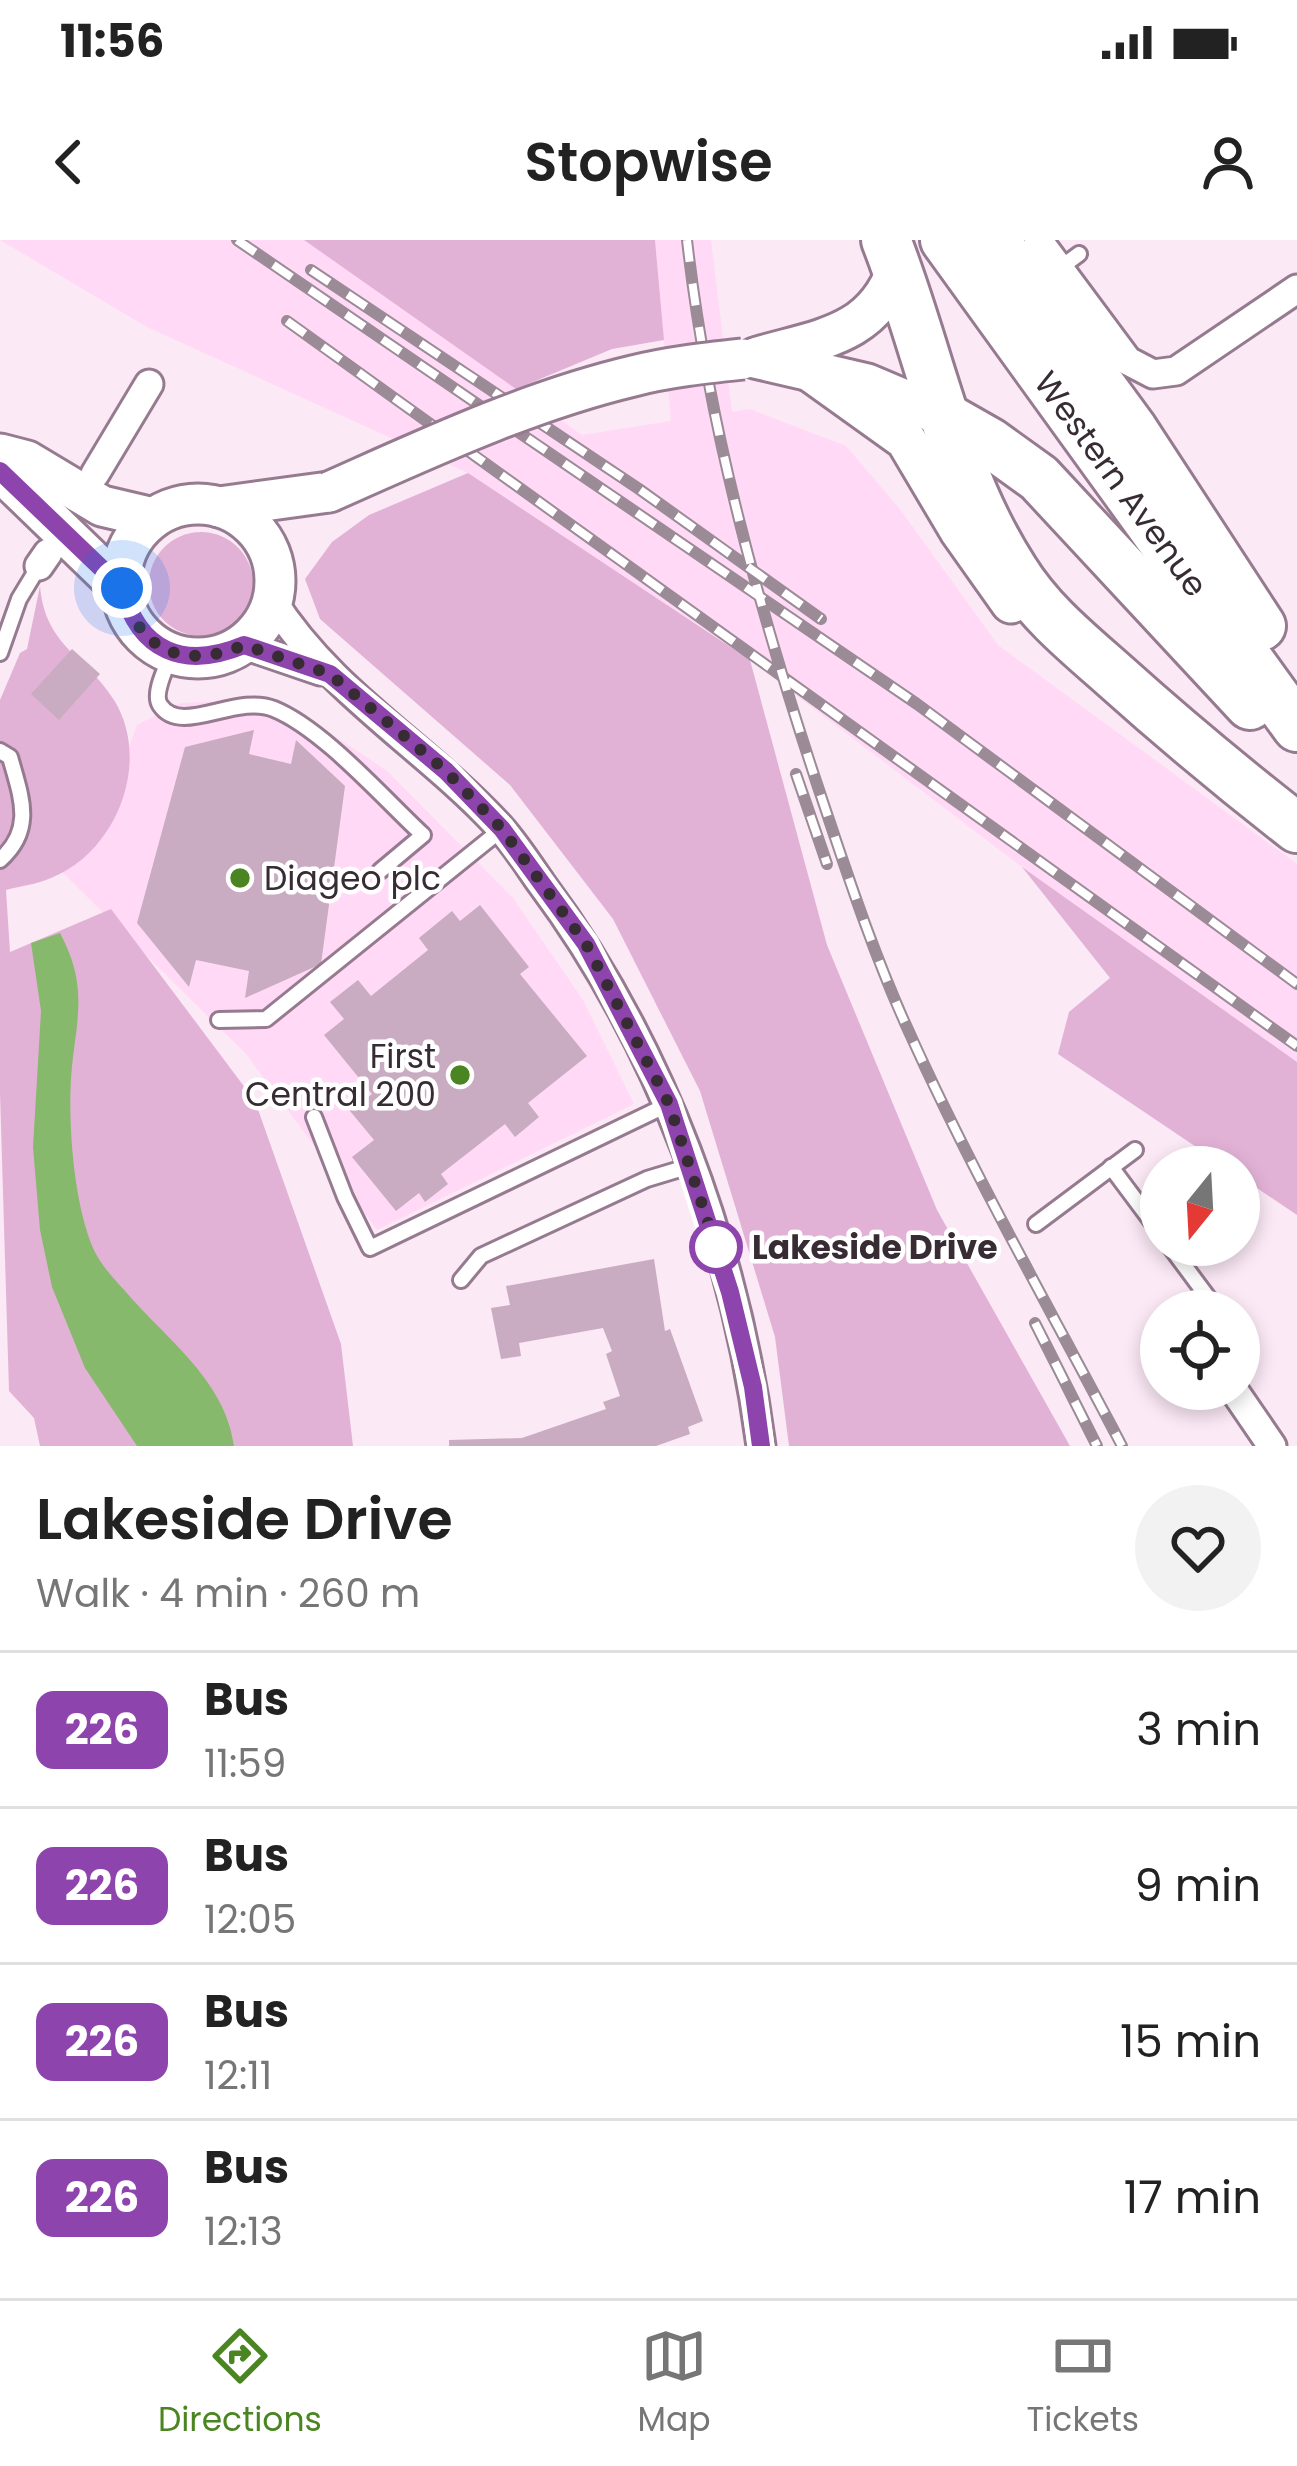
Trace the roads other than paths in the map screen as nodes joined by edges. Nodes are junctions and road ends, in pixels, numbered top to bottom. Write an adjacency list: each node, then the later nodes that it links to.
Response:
1 (945, 240): 26 (highway, Western Avenue)
2 (994, 240): 10 (highway, Western Avenue)
3 (1038, 240): 5 (street)
4 (891, 254): 6 (street); 9 (highway)
5 (1297, 289)
6 (749, 358): 7 (street); 15 (street, bridge)
7 (807, 369): 9 (street); 29 (street)
8 (148, 384): 13 (street)
9 (945, 417): 27 (highway); 29 (highway)
10 (1133, 430): 20 (highway); 25 (highway, Western Avenue)
11 (0, 454): 16 (street)
12 (0, 470): 19 (street)
13 (95, 474)
14 (219, 507): 15 (street); 16 (street); 18 (street)
15 (282, 514): 18 (street)
16 (153, 518): 19 (street)
17 (44, 560): 23 (lane)
18 (273, 583): 21 (street); 24 (street)
19 (122, 588): 22 (street)
20 (1297, 624)
21 (244, 645): 22 (street); 24 (street)
22 (172, 652): 33 (lane)
23 (0, 653)
24 (330, 674): 31 (street)
25 (1297, 674)
26 (1297, 727)
27 (1297, 741)
28 (0, 751): 32 (lane)
29 (1207, 759): 30 (highway)
30 (1297, 827)
31 (502, 829): 34 (lane); 35 (street)
32 (0, 860)
33 (380, 871)
34 (218, 1019)
35 (669, 1104): 36 (lane); 38 (street)
36 (314, 1117)
37 (1135, 1150): 39 (lane)
38 (690, 1166): 42 (lane); 44 (street)
39 (1112, 1167): 40 (lane); 41 (lane)
40 (1140, 1206)
41 (1036, 1223)
42 (461, 1280)
43 (1247, 1410): 45 (street)
44 (761, 1446)
45 (1272, 1446)

